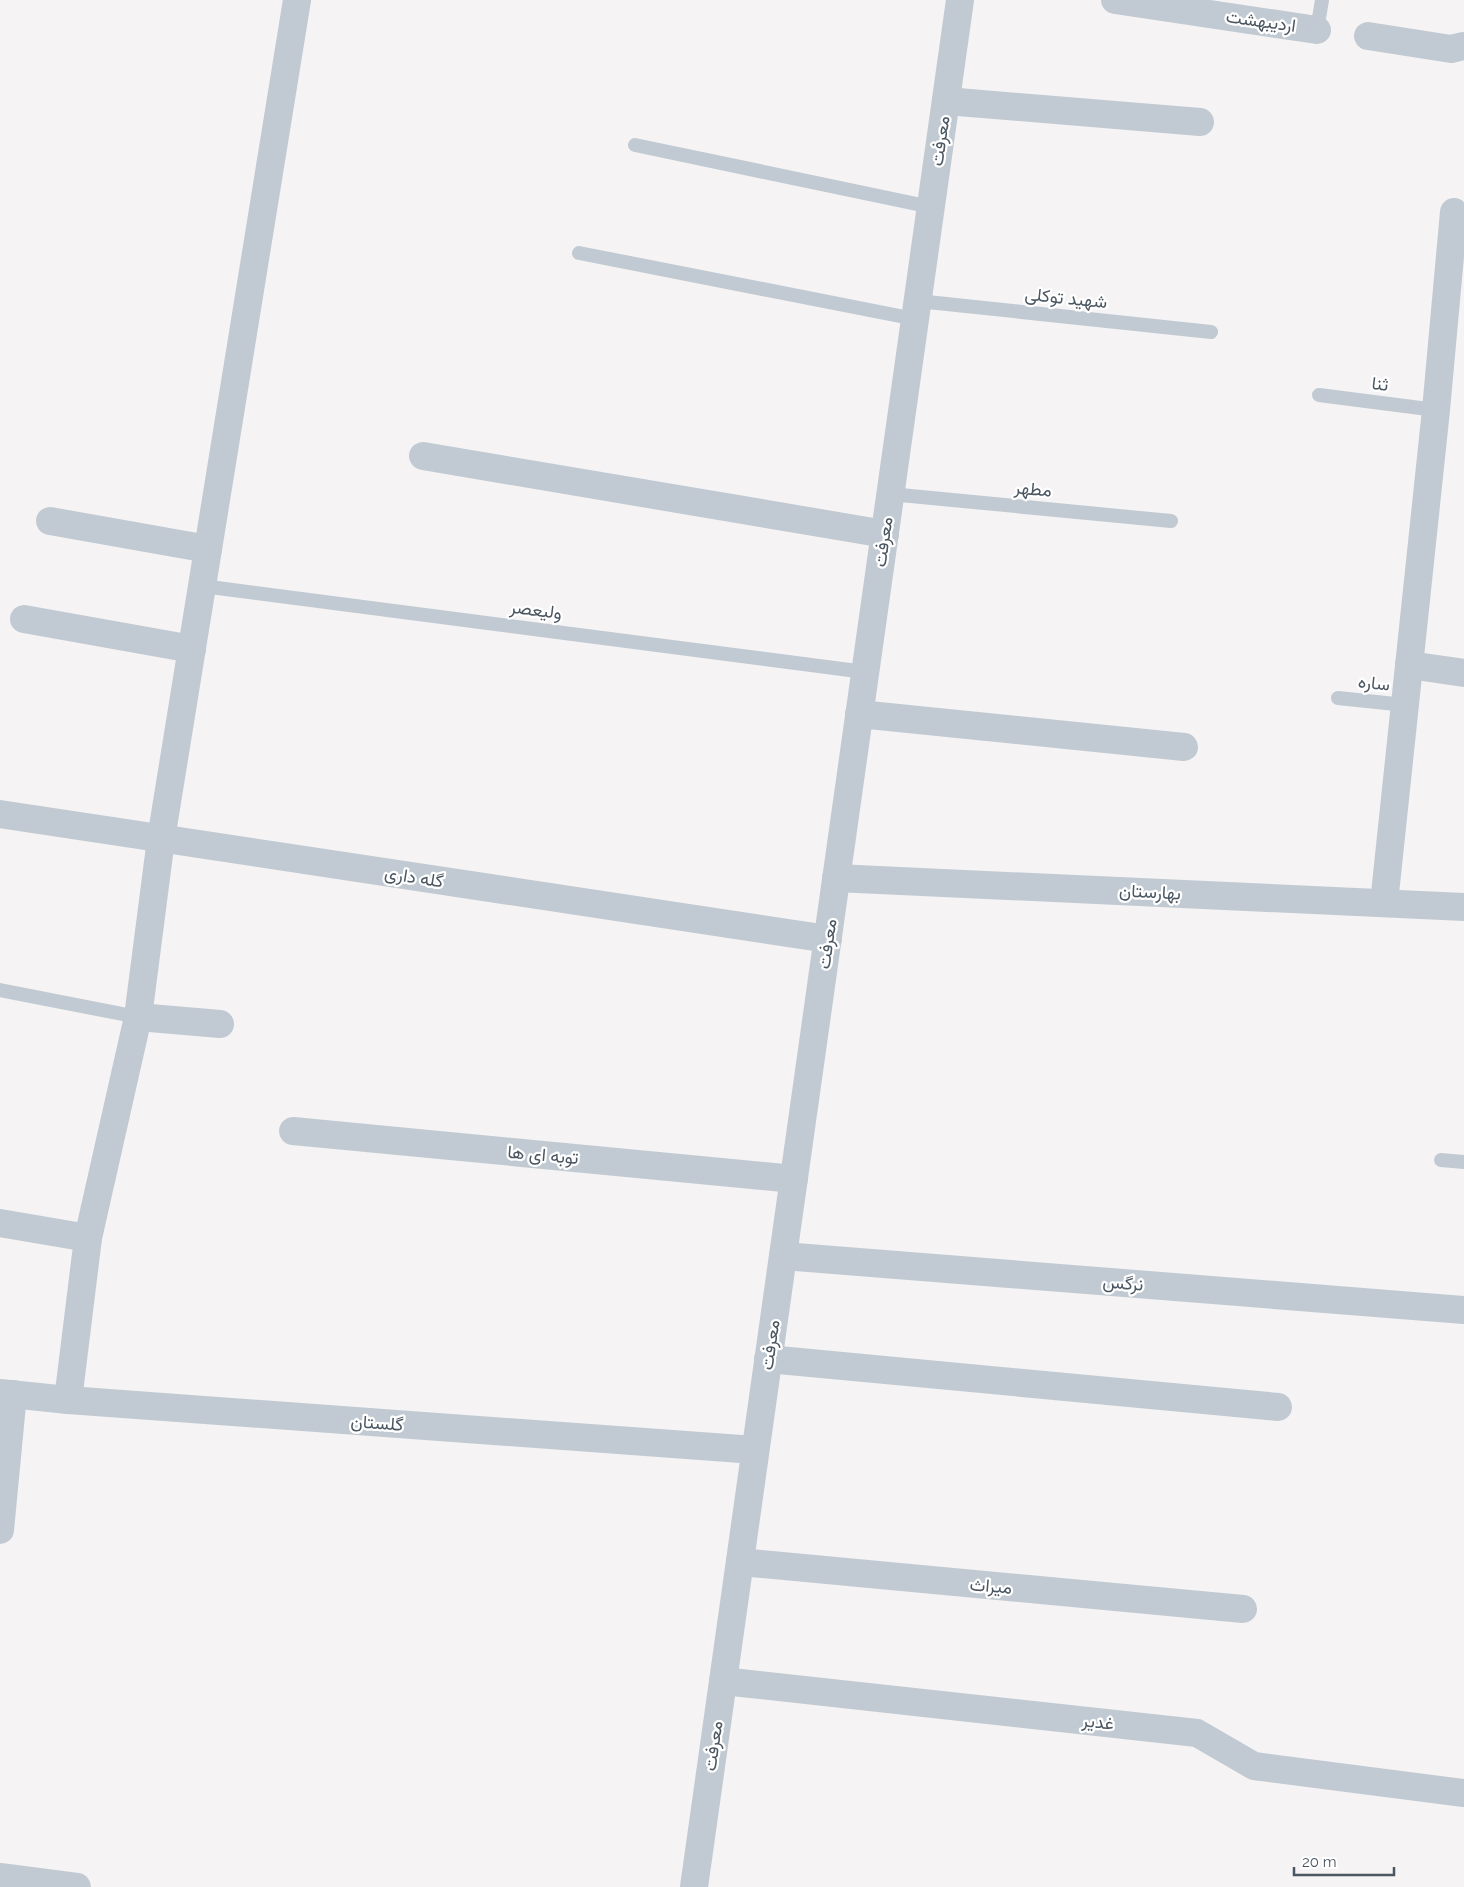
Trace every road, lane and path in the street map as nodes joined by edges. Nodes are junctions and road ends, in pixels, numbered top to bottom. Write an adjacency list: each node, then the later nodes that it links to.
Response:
1 (297, 0): 23 (street)
2 (960, 0): 8 (street, معرفت)
3 (1115, 0): 5 (street, اردیبهشت)
4 (1322, 0): 5 (lane)
5 (1317, 30)
6 (1368, 36): 7 (street)
7 (1464, 46)
8 (946, 101): 9 (street); 11 (street, معرفت)
9 (1200, 122)
10 (635, 145): 11 (lane)
11 (931, 207): 14 (street, معرفت)
12 (1454, 212): 17 (street)
13 (579, 253): 14 (lane, شهید توکلی)
14 (916, 310): 15 (lane, شهید توکلی); 19 (street, معرفت)
15 (1212, 332)
16 (1319, 395): 17 (lane, ثنا)
17 (1436, 410): 27 (street)
18 (424, 456): 22 (street)
19 (890, 494): 21 (lane, مطهر); 22 (street, معرفت)
20 (50, 521): 23 (street)
21 (1171, 521)
22 (885, 534): 28 (street, معرفت)
23 (208, 549): 24 (street)
24 (202, 586): 26 (street); 28 (lane, ولیعصر)
25 (24, 619): 26 (street)
26 (192, 649): 35 (street)
27 (1409, 665): 29 (street); 31 (street)
28 (865, 672): 32 (street, معرفت)
29 (1464, 673)
30 (1338, 698): 31 (lane, ساره)
31 (1405, 706): 37 (street)
32 (859, 714): 33 (street); 36 (street, معرفت)
33 (1184, 747)
34 (0, 814): 35 (street, گله داری)
35 (161, 838): 39 (street, گله داری); 41 (street)
36 (836, 878): 37 (street, بهارستان); 39 (street, معرفت)
37 (1384, 903): 38 (street, بهارستان)
38 (1464, 907)
39 (828, 939): 46 (street, معرفت)
40 (0, 990): 41 (lane)
41 (138, 1017): 42 (street); 48 (street)
42 (220, 1024)
43 (293, 1131): 46 (street, توبه ای ها)
44 (1441, 1160): 45 (lane)
45 (1464, 1162)
46 (794, 1179): 49 (street, معرفت)
47 (0, 1223): 48 (street)
48 (88, 1238): 53 (street)
49 (783, 1256): 50 (street, نرگس); 51 (street, معرفت)
50 (1464, 1310)
51 (768, 1358): 54 (street); 55 (street, معرفت)
52 (7, 1393): 53 (street, گلستان); 56 (street)
53 (68, 1400): 55 (street, گلستان)
54 (1278, 1407)
55 (755, 1450): 57 (street, معرفت)
56 (0, 1530)
57 (740, 1562): 58 (street, میراث); 59 (street, معرفت)
58 (1242, 1609)
59 (723, 1681): 60 (street, غدیر); 63 (street, معرفت)
60 (1464, 1793)
61 (0, 1877): 62 (street)
62 (77, 1887)
63 (694, 1887)

